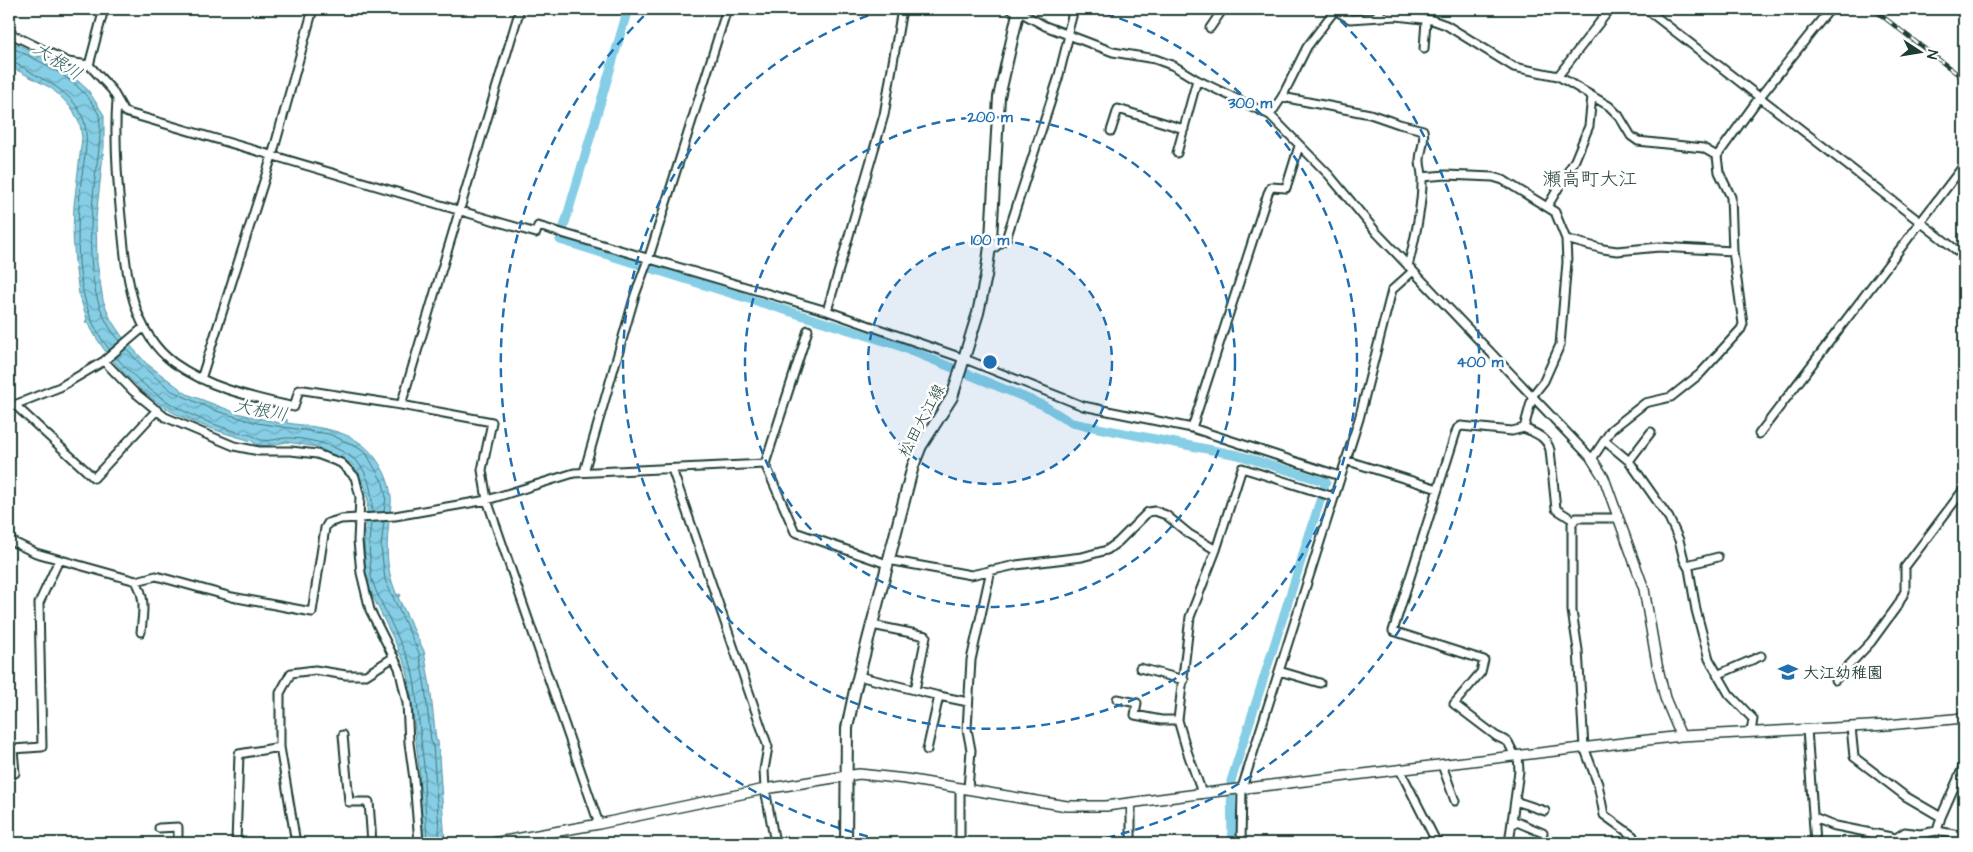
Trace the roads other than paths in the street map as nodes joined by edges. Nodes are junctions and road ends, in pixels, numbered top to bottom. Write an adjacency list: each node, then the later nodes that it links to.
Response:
1 (104, 9): 20 (street)
2 (313, 9): 32 (street)
3 (520, 9): 37 (street)
4 (727, 9): 43 (street)
5 (902, 9): 45 (street)
6 (1074, 9): 18 (street)
7 (1223, 9): 16 (street)
8 (1334, 9): 14 (street); 24 (street)
9 (1382, 9): 14 (street)
10 (1610, 9): 21 (street)
11 (1646, 9): 26 (street)
12 (1830, 9): 26 (street)
13 (1016, 10): 18 (street); 41 (main road, 松田大江線)
14 (1375, 18): 15 (street)
15 (1426, 20): 19 (street); 21 (street)
16 (1210, 28)
17 (9, 33): 20 (street)
18 (1068, 35): 22 (street); 41 (street)
19 (1424, 48)
20 (89, 65): 25 (street)
21 (1558, 76): 23 (street)
22 (1197, 80): 27 (street); 28 (street)
23 (1592, 96): 33 (street); 36 (street)
24 (1282, 97): 27 (street); 35 (street)
25 (118, 98): 32 (street); 46 (street)
26 (1759, 98): 33 (street); 38 (street)
27 (1270, 115): 30 (street)
28 (1184, 129): 29 (street); 31 (street)
29 (1111, 131)
30 (1299, 146): 44 (street); 55 (street)
31 (1177, 153)
32 (272, 156): 37 (street); 50 (street)
33 (1717, 156): 40 (street)
34 (1964, 165): 38 (street)
35 (1422, 176): 36 (street); 44 (street)
36 (1547, 207): 39 (street)
37 (460, 211): 43 (street); 52 (street)
38 (1920, 222): 42 (street); 58 (street)
39 (1566, 239): 40 (street); 51 (street)
40 (1733, 251): 59 (street)
41 (989, 252): 49 (main road, 松田大江線)
42 (1964, 256)
43 (649, 257): 45 (street); 65 (street)
44 (1411, 269): 51 (street); 61 (street)
45 (827, 310): 49 (street)
46 (144, 327): 48 (street); 50 (street)
47 (808, 330): 63 (street)
48 (104, 361): 53 (street); 54 (street)
49 (964, 361): 55 (street); 78 (main road, 松田大江線)
50 (201, 379): 52 (street)
51 (1533, 395): 56 (street); 60 (street)
52 (401, 405): 70 (street)
53 (12, 406): 54 (street)
54 (156, 410): 71 (street)
55 (1192, 428): 66 (street)
56 (1524, 428): 67 (street); 73 (street)
57 (1651, 432): 62 (street)
58 (1758, 434)
59 (1606, 441): 60 (street); 62 (street)
60 (1592, 459): 72 (street)
61 (1346, 460): 66 (street); 67 (street)
62 (1629, 460): 79 (street)
63 (766, 464): 64 (street); 78 (street)
64 (672, 469): 65 (street); 114 (street)
65 (584, 472): 70 (street)
66 (1340, 476): 69 (street)
67 (1438, 489): 107 (street)
68 (1964, 489): 91 (street)
69 (1334, 497): 75 (street); 87 (street)
70 (487, 500): 71 (street); 124 (street)
71 (361, 518): 81 (street); 85 (street)
72 (1618, 518): 73 (street); 103 (street)
73 (1573, 520): 105 (street)
74 (9, 540): 77 (street)
75 (1216, 550): 80 (street); 90 (street)
76 (1718, 557): 79 (street)
77 (59, 560): 81 (street); 111 (street)
78 (888, 562): 80 (street); 82 (main road, 松田大江線)
79 (1687, 565): 88 (street)
80 (991, 570): 96 (street)
81 (136, 581): 83 (street)
82 (872, 625): 89 (main road, 松田大江線); 93 (street)
83 (141, 632)
84 (1761, 656): 88 (street)
85 (394, 657): 104 (street); 135 (street)
86 (1140, 668): 90 (street)
87 (1279, 671): 92 (street); 115 (street)
88 (1717, 674): 101 (street)
89 (858, 676): 93 (street); 112 (main road, 松田大江線)
90 (1184, 680): 98 (street)
91 (1835, 680)
92 (1320, 682)
93 (915, 690): 94 (street)
94 (939, 696): 96 (street); 106 (street)
95 (1117, 699): 98 (street)
96 (968, 702): 113 (street)
97 (1964, 718): 99 (street)
98 (1178, 720): 116 (street)
99 (1851, 727): 100 (street); 121 (street)
100 (1807, 729): 101 (street); 122 (street)
101 (1750, 732): 103 (street)
102 (343, 735): 134 (street)
103 (1681, 736): 105 (street)
104 (280, 747): 132 (street); 133 (street)
105 (1584, 747): 107 (street); 143 (street)
106 (928, 750)
107 (1516, 756): 108 (street); 118 (street)
108 (1442, 765): 110 (street); 117 (street)
109 (1964, 765): 121 (street)
110 (1400, 770): 115 (street); 142 (street)
111 (9, 774)
112 (846, 776): 113 (street); 114 (street); 138 (main road, 松田大江線)
113 (964, 788): 119 (street); 139 (street)
114 (764, 789): 124 (street); 137 (street)
115 (1240, 789): 116 (street); 141 (street)
116 (1201, 794): 119 (street)
117 (1456, 801)
118 (1515, 801): 120 (street); 123 (street)
119 (1131, 804): 140 (street)
120 (1545, 812)
121 (1941, 817): 126 (street)
122 (1814, 818): 128 (street); 144 (street)
123 (1512, 820): 127 (street); 129 (street)
124 (599, 824): 136 (street)
125 (160, 828): 131 (street)
126 (1937, 832): 128 (street); 130 (street)
127 (1543, 833)
128 (1875, 834): 145 (street)
129 (1510, 836)
130 (1964, 836)
131 (178, 843)
132 (236, 843)
133 (296, 843)
134 (372, 843)
135 (419, 843)
136 (492, 843)
137 (775, 843)
138 (846, 843)
139 (960, 843)
140 (1131, 843)
141 (1241, 843)
142 (1437, 843)
143 (1634, 843)
144 (1815, 843)
145 (1871, 843)

